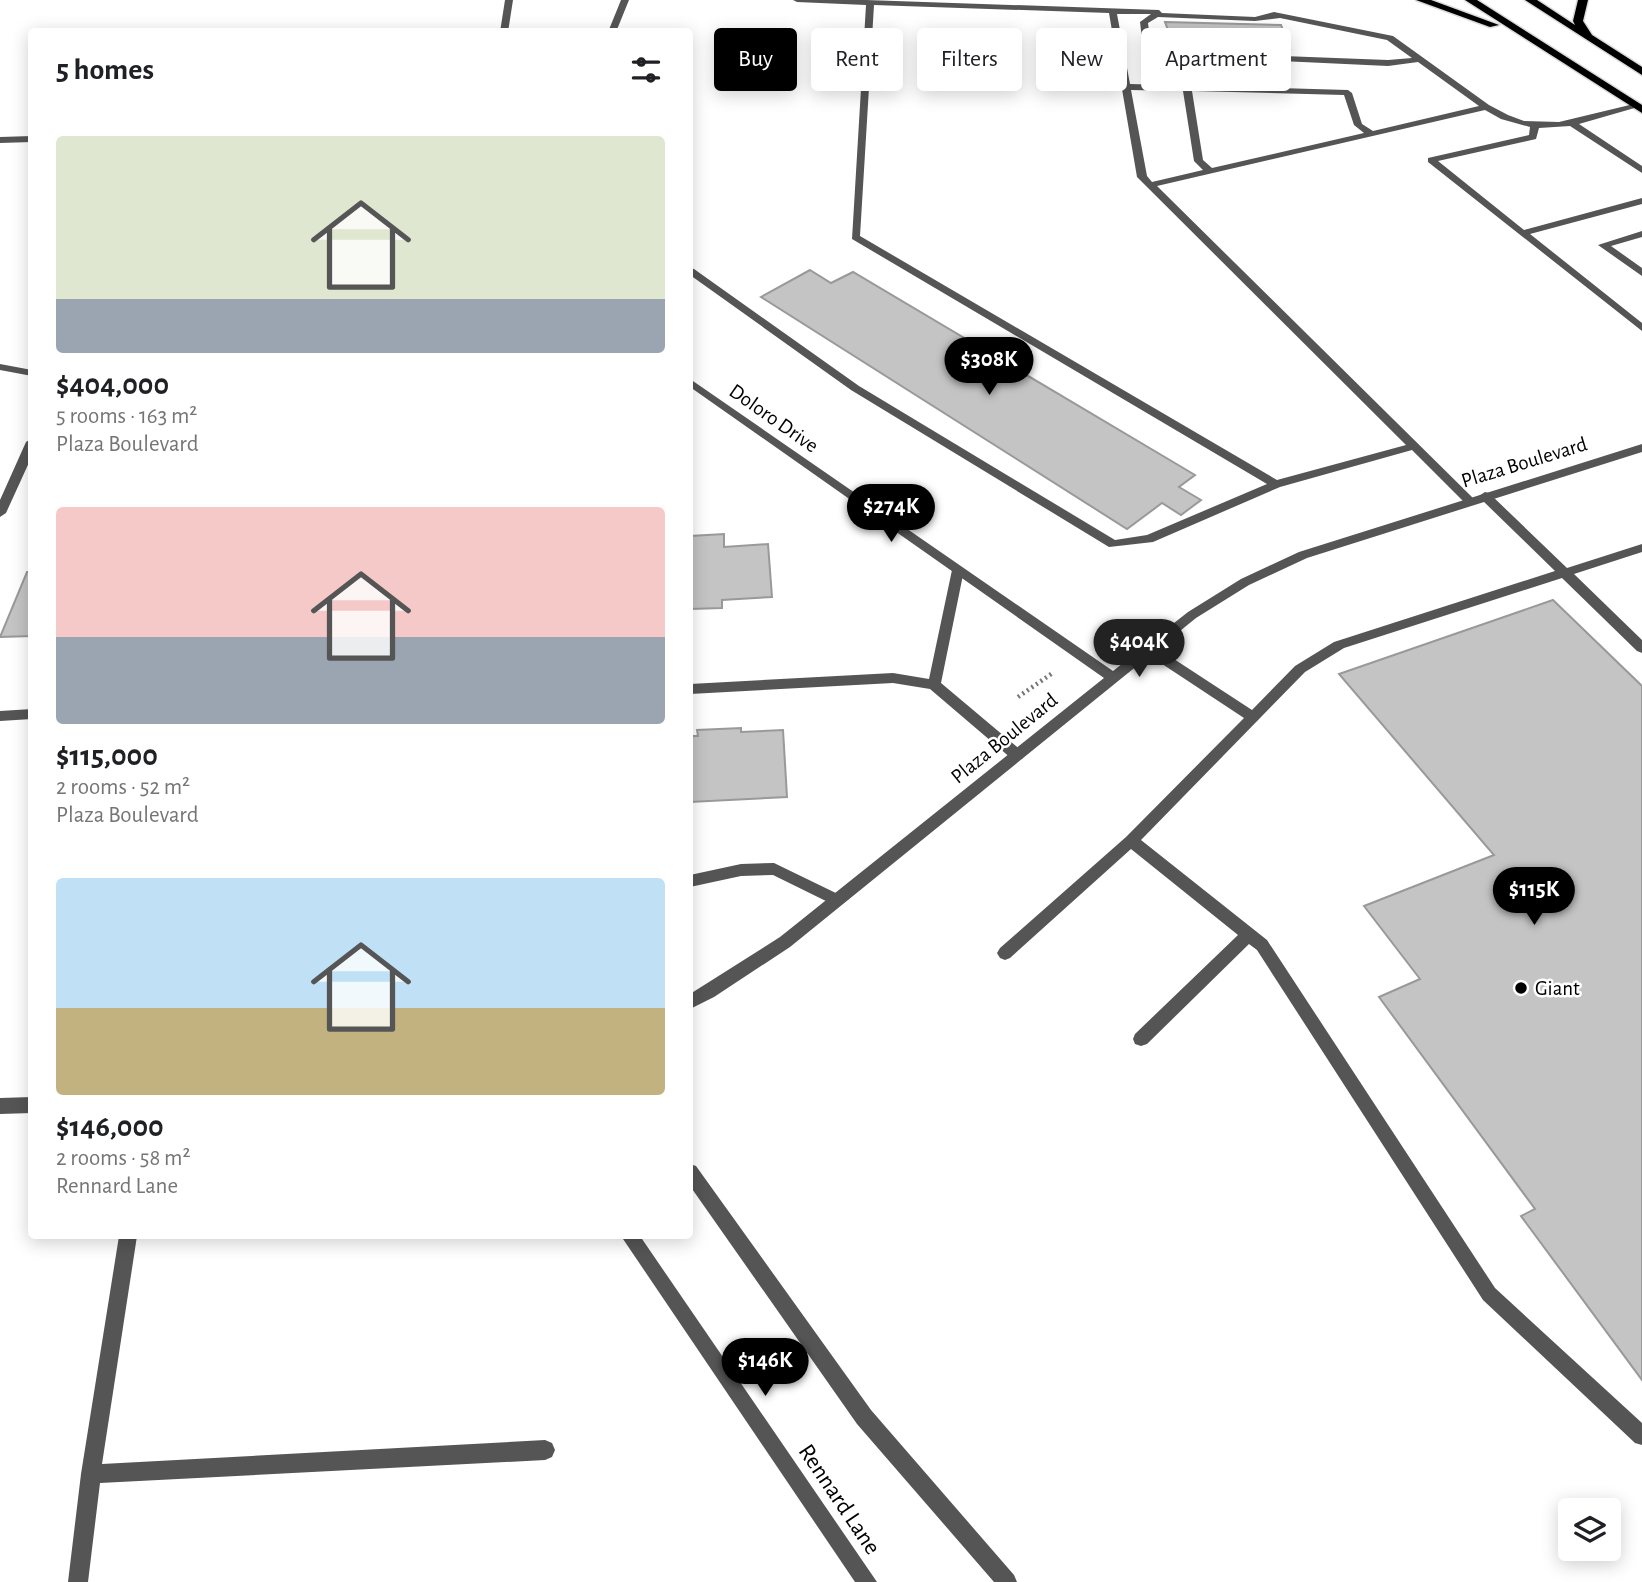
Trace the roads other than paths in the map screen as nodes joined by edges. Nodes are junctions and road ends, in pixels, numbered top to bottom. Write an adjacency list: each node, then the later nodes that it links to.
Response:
1 (509, 0): 14 (street)
2 (625, 0): 15 (street)
3 (797, 0): 9 (street)
4 (1070, 0): 11 (street)
5 (1421, 0): 17 (main road)
6 (1470, 0): 17 (main road)
7 (1530, 0): 18 (main road)
8 (1583, 0): 18 (main road)
9 (870, 3): 10 (street); 46 (street)
10 (994, 3): 11 (street)
11 (1075, 10): 12 (street)
12 (1113, 11): 13 (street); 16 (street)
13 (1282, 15): 19 (street); 19 (street)
14 (505, 28)
15 (614, 28)
16 (1116, 28)
17 (1530, 40): 25 (main road)
18 (1593, 42): 20 (main road)
19 (1420, 58): 24 (street)
20 (1642, 72)
21 (1126, 91): 33 (street)
22 (1187, 91): 32 (street)
23 (1268, 91): 28 (street)
24 (1486, 107): 27 (street); 28 (street)
25 (1638, 107): 26 (street)
26 (1571, 123): 27 (street); 31 (street)
27 (1535, 126): 35 (street)
28 (1372, 134): 32 (street)
29 (28, 139): 30 (street)
30 (0, 140)
31 (1642, 170)
32 (1210, 171): 33 (street)
33 (1150, 185): 43 (street)
34 (1642, 201): 35 (street)
35 (1523, 233): 39 (street)
36 (1642, 234): 38 (street)
37 (693, 273): 46 (street)
38 (1642, 273)
39 (1642, 328)
40 (0, 367): 41 (street)
41 (28, 372)
42 (693, 385): 51 (street, Doloro Drive)
43 (1415, 446): 46 (street); 48 (street)
44 (1642, 448): 47 (street, Plaza Boulevard)
45 (28, 451): 49 (street)
46 (1276, 484)
47 (1485, 496): 48 (street, Plaza Boulevard); 52 (street)
48 (1470, 501): 54 (street, Plaza Boulevard)
49 (0, 513)
50 (1642, 548): 52 (street)
51 (958, 570): 55 (street, Doloro Drive); 56 (street)
52 (1564, 573): 53 (street); 60 (street)
53 (1642, 648)
54 (1149, 649): 55 (street, Plaza Boulevard); 60 (street)
55 (1113, 678): 61 (street, Plaza Boulevard)
56 (934, 685): 57 (street); 61 (street)
57 (693, 689)
58 (28, 714): 59 (street)
59 (0, 716)
60 (1253, 717): 62 (street)
61 (1017, 755): 64 (street, Plaza Boulevard)
62 (1131, 841): 65 (street); 66 (street)
63 (693, 880): 64 (street)
64 (837, 900): 67 (street, Plaza Boulevard)
65 (1249, 934): 68 (street); 74 (street)
66 (1005, 953)
67 (693, 1000)
68 (1141, 1039)
69 (28, 1105): 70 (street)
70 (0, 1107)
71 (693, 1176): 79 (street)
72 (128, 1239): 76 (street)
73 (632, 1239): 78 (street, Rennard Lane)
74 (1642, 1436)
75 (545, 1450): 76 (street)
76 (91, 1474): 77 (street)
77 (78, 1582)
78 (867, 1582)
79 (1007, 1582)

